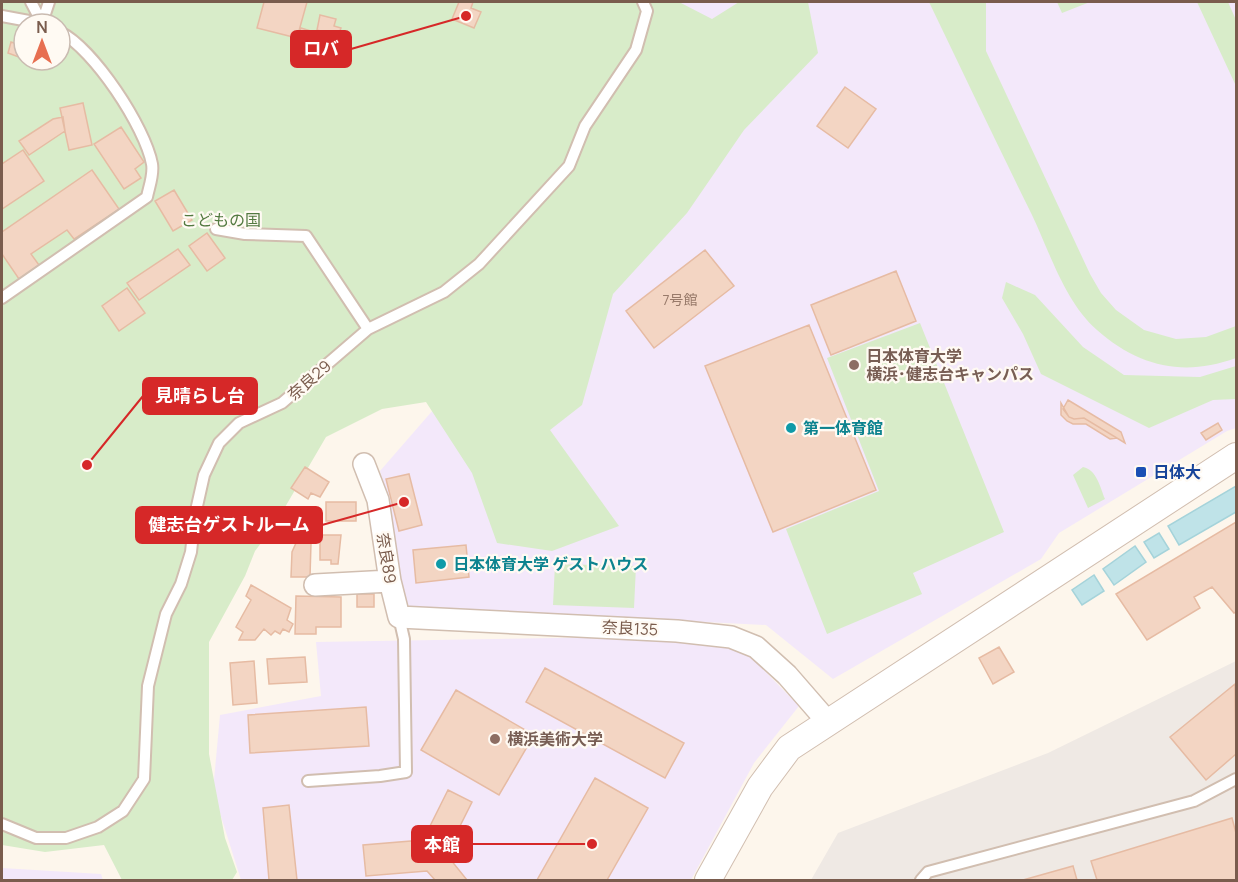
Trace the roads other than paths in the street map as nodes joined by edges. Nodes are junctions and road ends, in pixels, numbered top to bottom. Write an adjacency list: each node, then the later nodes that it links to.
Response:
1 (643, 2): 5 (lane, 奈良29)
2 (72, 39): 4 (lane)
3 (216, 229): 5 (lane)
4 (2, 298)
5 (368, 329): 14 (lane, 奈良29)
6 (1236, 456): 11 (street)
7 (364, 464): 8 (street, 奈良89)
8 (390, 581): 9 (street); 10 (street, 奈良89)
9 (315, 585)
10 (399, 617): 11 (street, 奈良135); 13 (lane)
11 (827, 721): 15 (street)
12 (1236, 779): 16 (lane)
13 (308, 780)
14 (2, 824)
15 (708, 880)
16 (921, 880)

